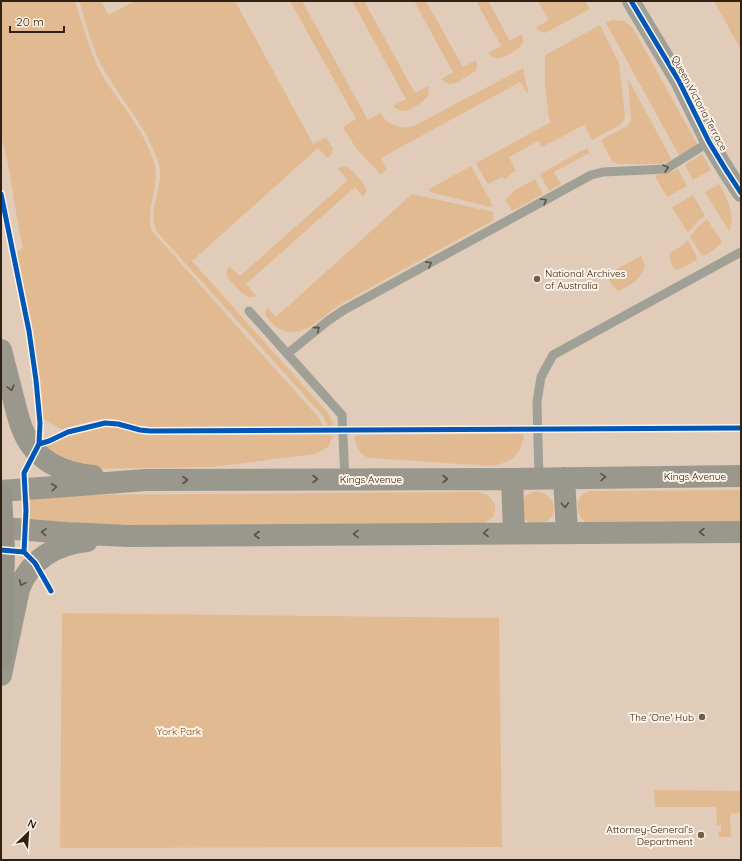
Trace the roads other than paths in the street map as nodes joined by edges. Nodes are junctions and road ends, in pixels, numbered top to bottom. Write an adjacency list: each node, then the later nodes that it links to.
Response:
1 (631, 1): 2 (street, Queen Victoria Terrace)
2 (709, 142): 3 (street, Queen Victoria Terrace); 7 (lane, one-way to 2)
3 (741, 193)
4 (741, 252): 9 (lane)
5 (249, 311): 7 (lane)
6 (1, 350): 13 (main road, one-way to 13)
7 (288, 354): 11 (lane)
8 (741, 476): 10 (main road, Kings Avenue, one-way to 8)
9 (539, 478): 10 (main road, Kings Avenue); 12 (main road, Kings Avenue)
10 (564, 478): 17 (main road, one-way to 17)
11 (345, 479): 12 (main road, Kings Avenue, one-way to 12); 13 (main road, Kings Avenue, one-way to 11)
12 (512, 479): 19 (main road)
13 (146, 480): 14 (main road, Kings Avenue, one-way to 13)
14 (1, 491)
15 (1, 495): 16 (highway)
16 (2, 527): 20 (main road, one-way to 16); 21 (highway)
17 (567, 532): 18 (main road, one-way to 17); 19 (main road)
18 (741, 532)
19 (514, 533): 20 (main road, one-way to 20)
20 (128, 536): 22 (main road, one-way to 22)
21 (1, 657)
22 (1, 674)

